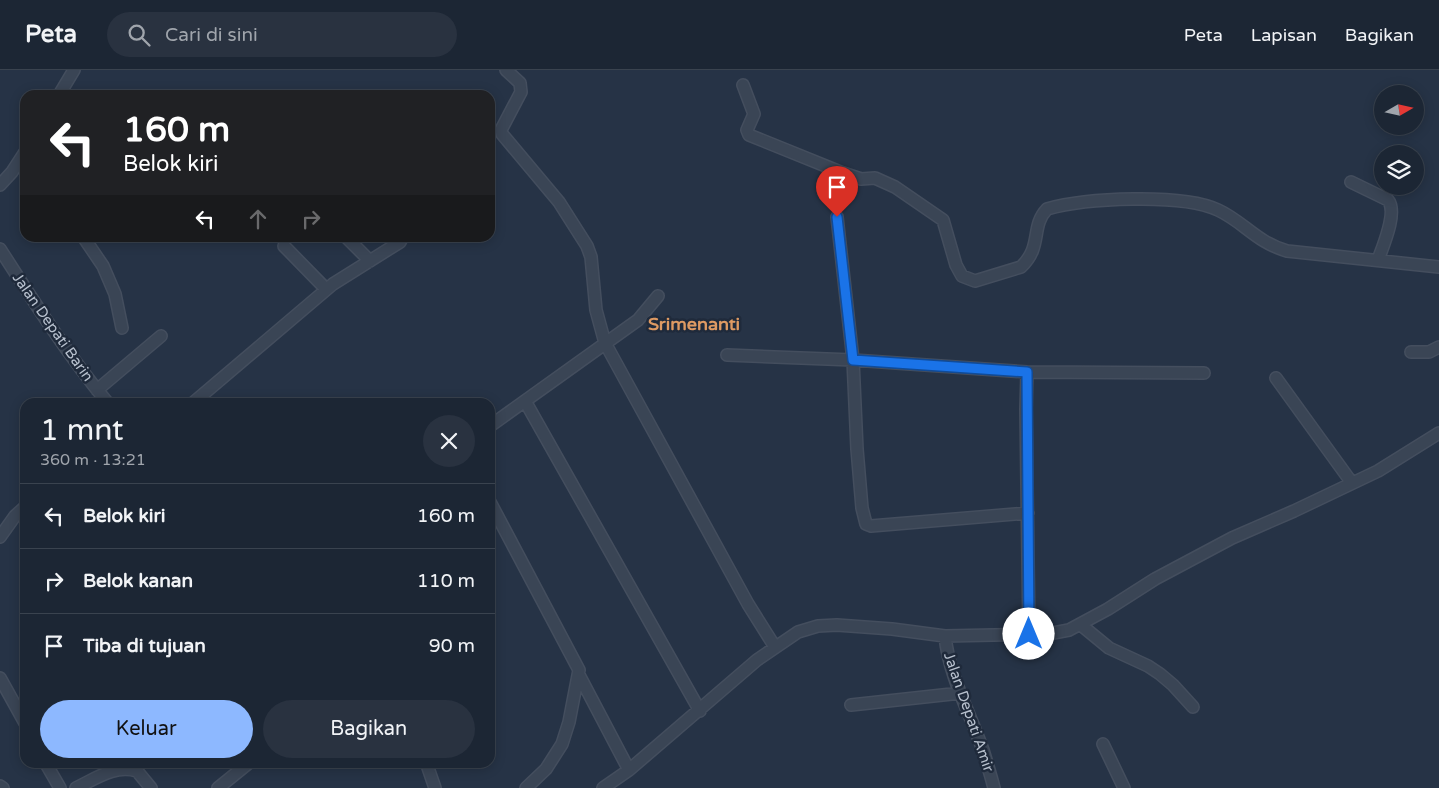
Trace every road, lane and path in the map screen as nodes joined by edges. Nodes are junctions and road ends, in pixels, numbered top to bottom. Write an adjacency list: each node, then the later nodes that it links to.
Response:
1 (74, 70): 4 (street)
2 (506, 70): 21 (street)
3 (743, 85): 14 (street)
4 (62, 90)
5 (20, 160): 7 (street)
6 (1351, 182): 14 (street)
7 (0, 185)
8 (837, 217): 25 (street)
9 (87, 242): 19 (street)
10 (351, 242): 15 (street)
11 (400, 242): 15 (street)
12 (284, 246): 17 (street)
13 (0, 249): 29 (street, Jalan Depati Barin)
14 (1378, 260): 16 (street)
15 (370, 261): 17 (street)
16 (1439, 267)
17 (326, 289): 31 (street)
18 (658, 296): 21 (street)
19 (122, 328)
20 (162, 336): 29 (street)
21 (605, 343): 32 (street); 43 (street)
22 (1439, 347): 23 (street)
23 (1411, 352)
24 (727, 355): 25 (street)
25 (853, 360): 26 (street); 38 (street)
26 (1027, 372): 27 (street); 38 (street)
27 (1204, 373)
28 (1276, 378): 35 (street)
29 (97, 390): 30 (street, Jalan Depati Barin)
30 (104, 398)
31 (199, 398)
32 (525, 401): 33 (street); 50 (street)
33 (495, 422)
34 (1439, 433): 35 (street)
35 (1352, 483): 40 (street)
36 (495, 511): 44 (street)
37 (20, 512): 39 (street)
38 (1028, 513): 41 (street)
39 (0, 537)
40 (1081, 625): 41 (street); 49 (street)
41 (1029, 634): 42 (street)
42 (945, 636): 43 (street); 47 (street, Jalan Depati Amir)
43 (775, 647): 50 (street)
44 (579, 675): 58 (street); 64 (street)
45 (0, 678): 46 (street)
46 (4, 692): 51 (street)
47 (960, 693): 48 (street); 66 (street, Jalan Depati Amir)
48 (851, 705)
49 (1193, 707)
50 (700, 711): 58 (street)
51 (20, 716)
52 (1103, 744): 67 (street)
53 (48, 768): 59 (street)
54 (109, 768): 60 (street)
55 (123, 768): 61 (street)
56 (243, 768): 62 (street)
57 (428, 768): 63 (street)
58 (629, 770): 65 (street)
59 (60, 788)
60 (76, 788)
61 (151, 788)
62 (218, 788)
63 (435, 788)
64 (526, 788)
65 (603, 788)
66 (994, 788)
67 (1124, 788)

